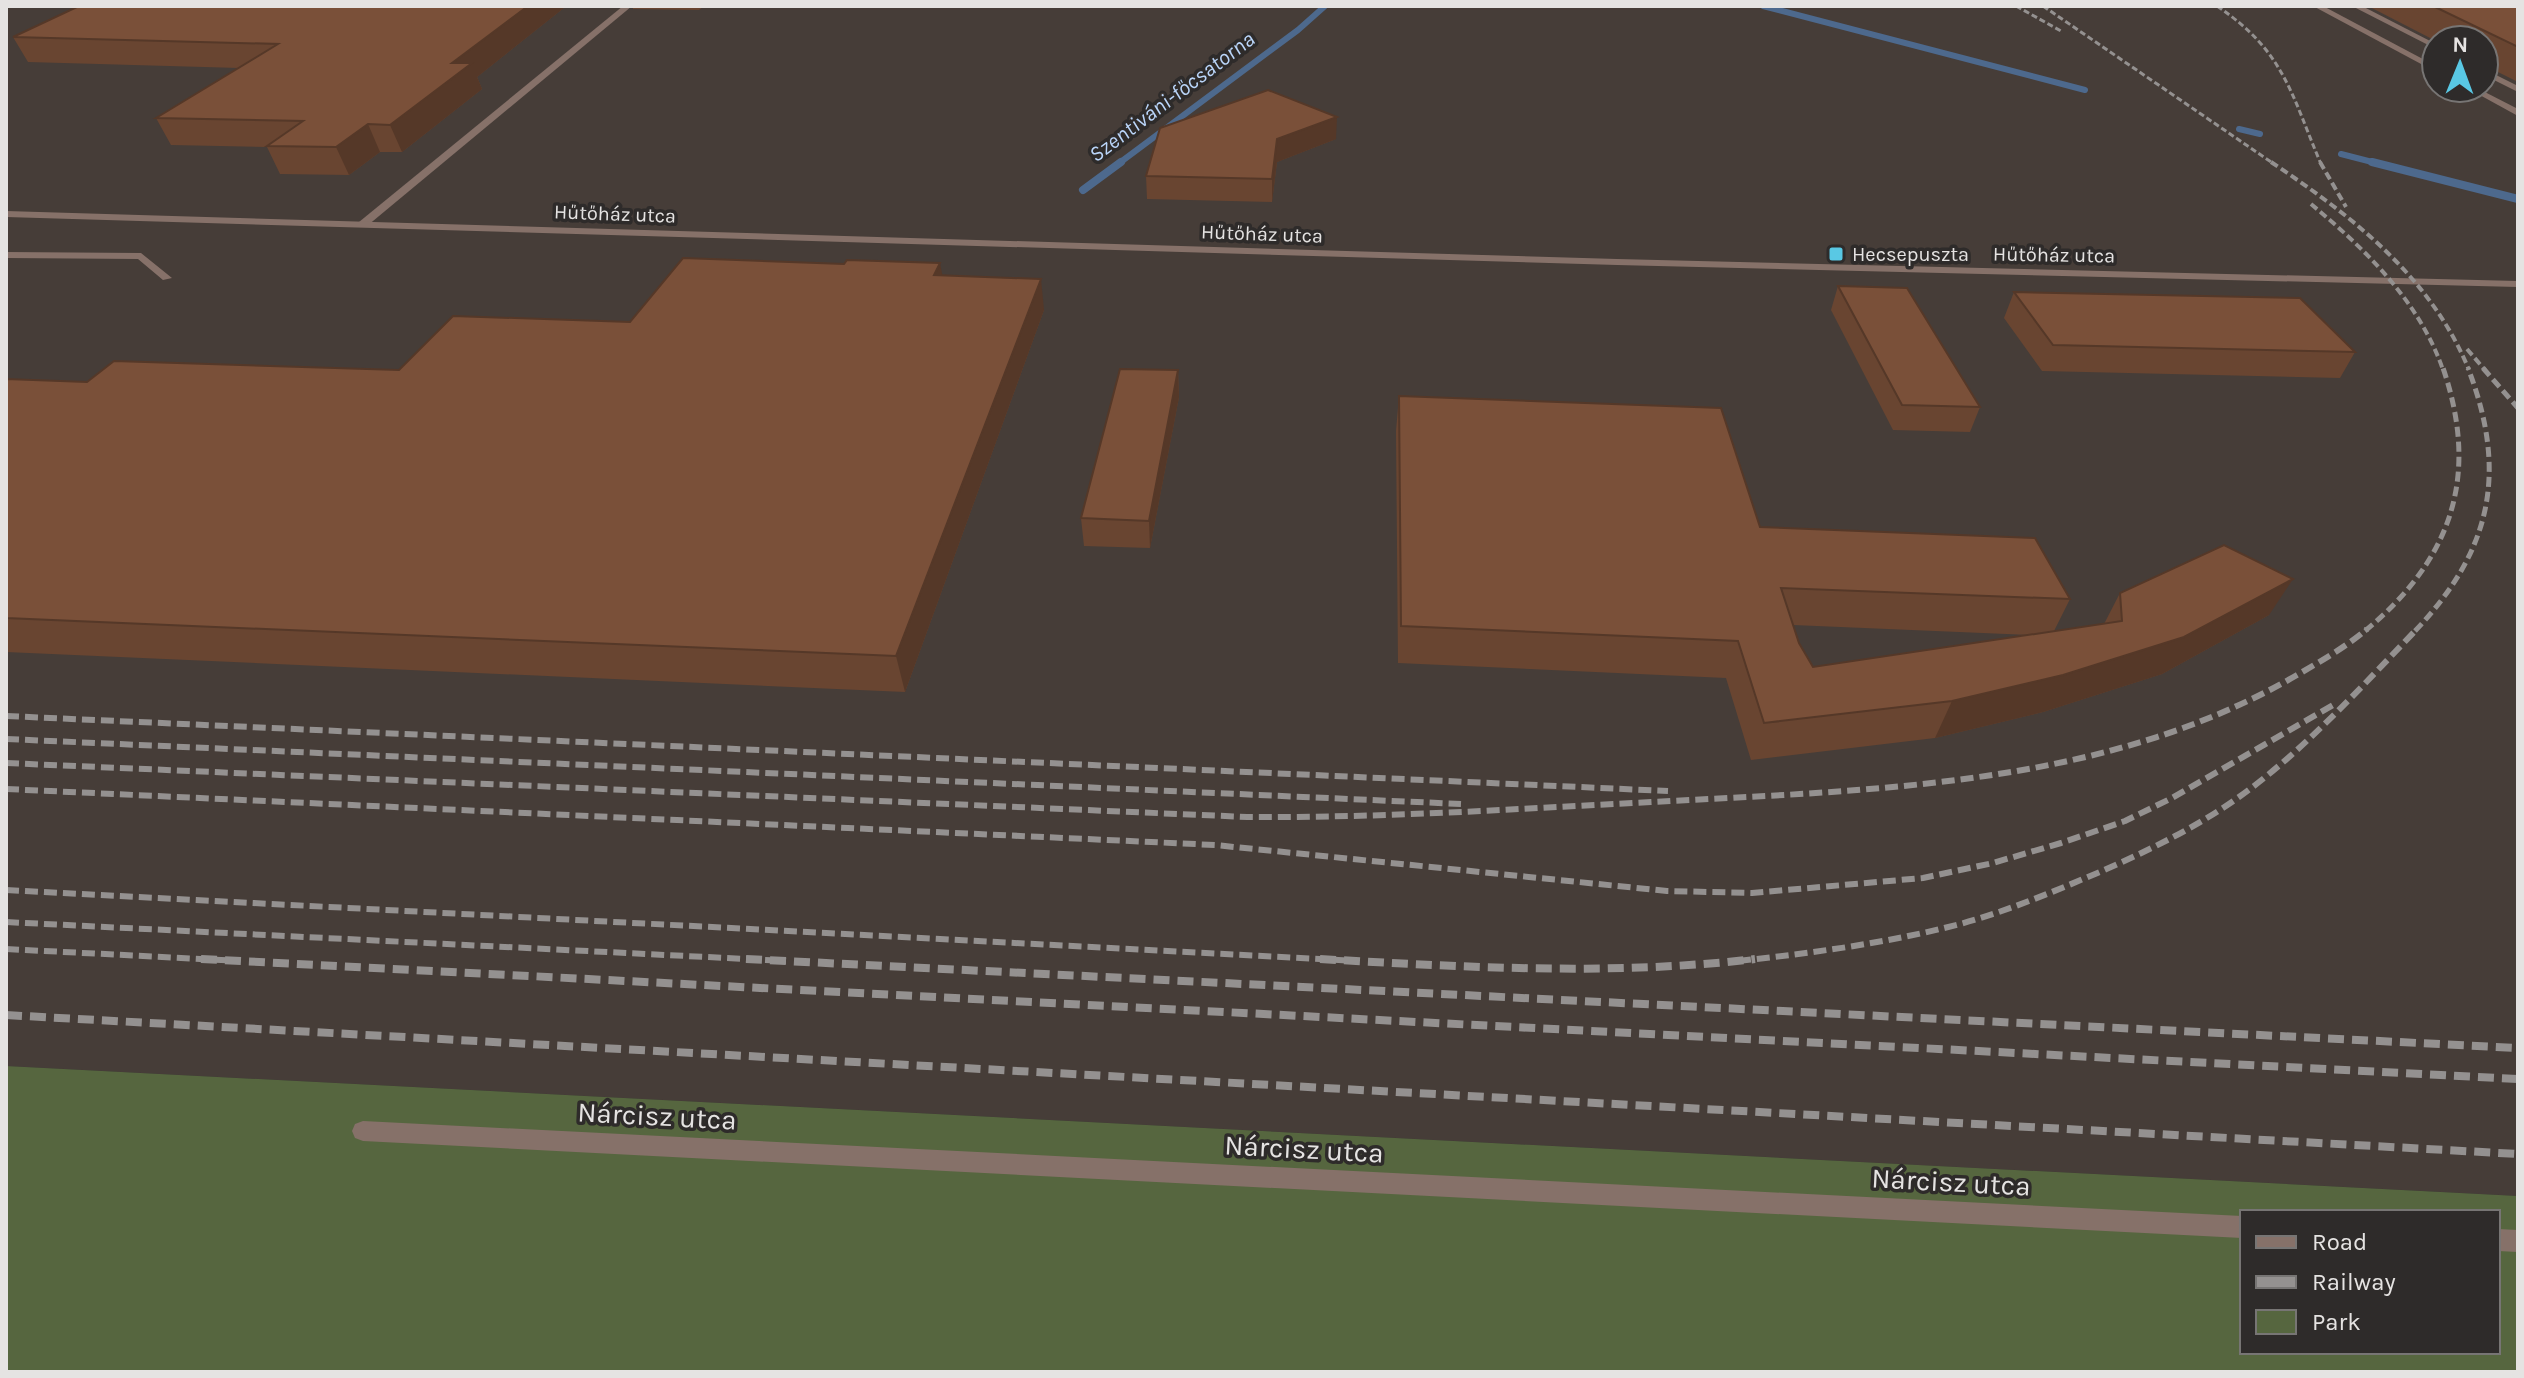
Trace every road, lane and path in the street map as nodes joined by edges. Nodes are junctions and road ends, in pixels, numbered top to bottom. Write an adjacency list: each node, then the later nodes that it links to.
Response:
1 (628, 6): 11 (street)
2 (2317, 6): 5 (street)
3 (2356, 6): 4 (street)
4 (2420, 39)
5 (2420, 61)
6 (2500, 80): 7 (street)
7 (2518, 89)
8 (2500, 103): 9 (street)
9 (2518, 113)
10 (6, 214): 11 (street, Hűtőház utca)
11 (363, 224): 14 (street, Hűtőház utca)
12 (6, 255): 13 (street)
13 (167, 278)
14 (2518, 284)
15 (363, 1131): 16 (street, Nárcisz utca)
16 (2240, 1227)

